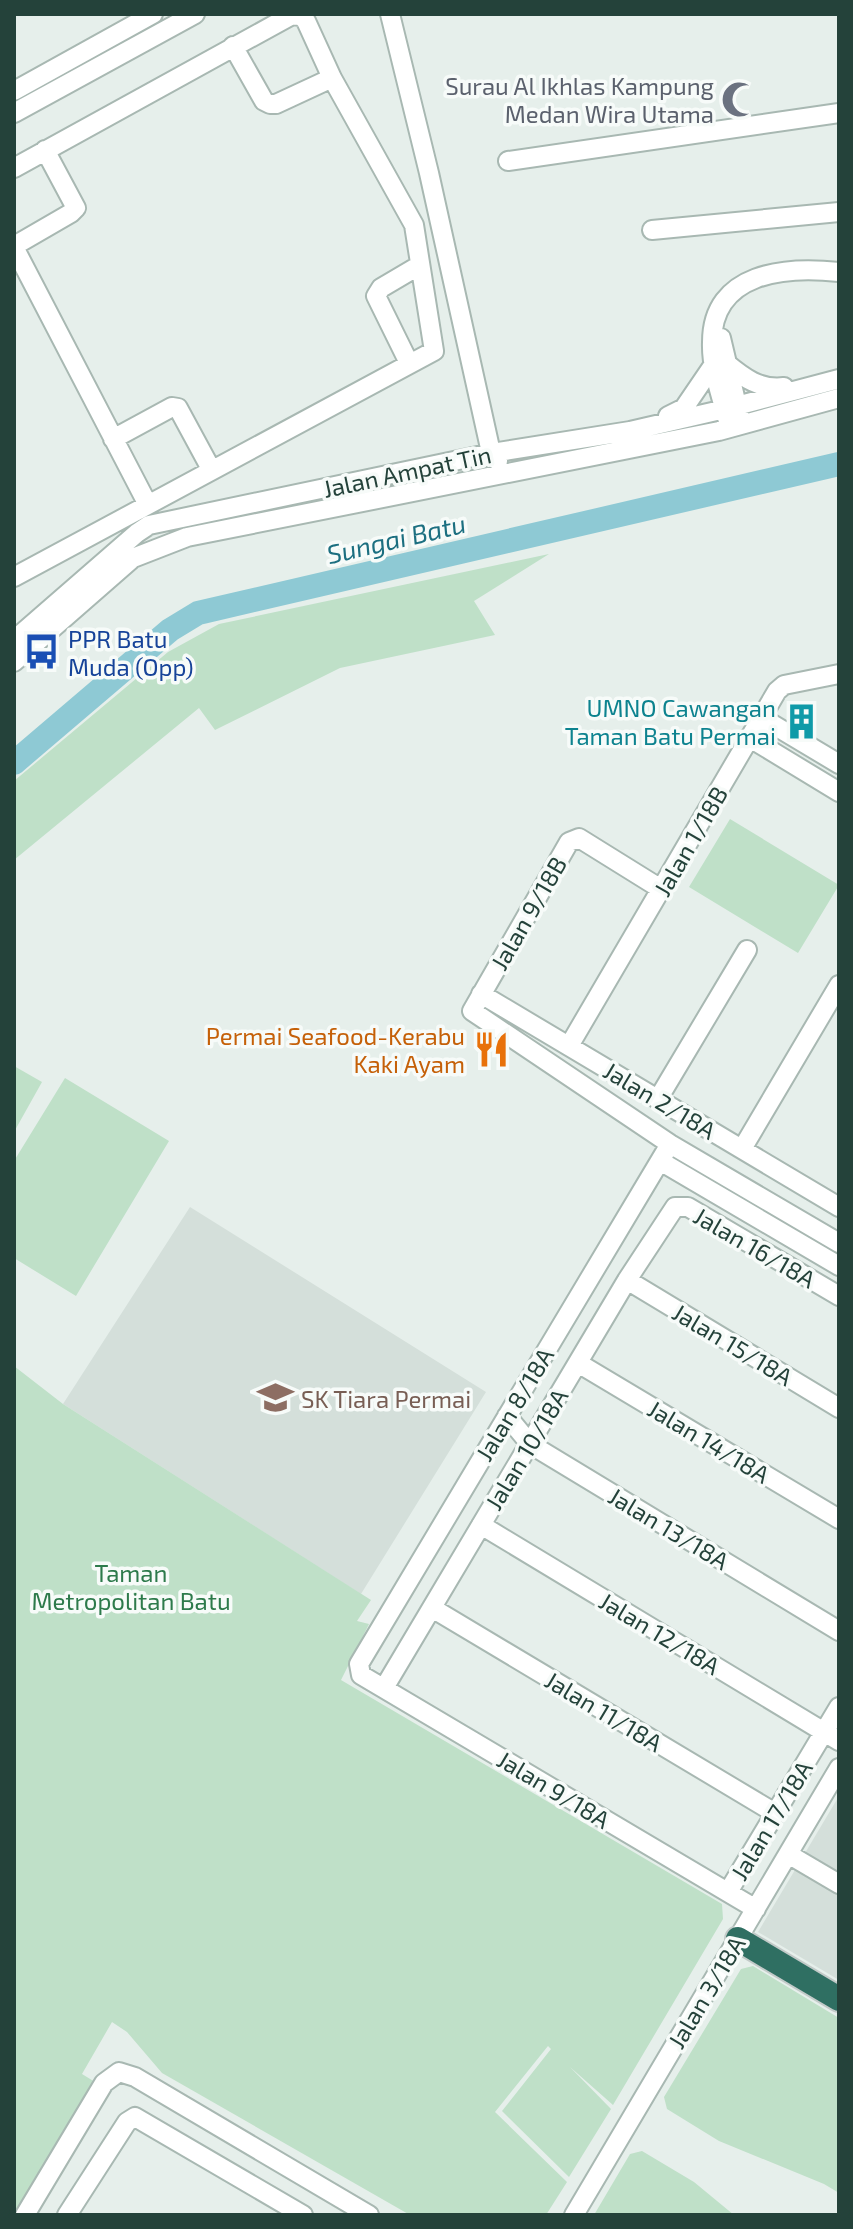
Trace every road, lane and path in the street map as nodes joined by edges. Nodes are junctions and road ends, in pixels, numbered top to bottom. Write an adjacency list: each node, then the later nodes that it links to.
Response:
1 (153, 14): 6 (street)
2 (195, 14): 7 (street)
3 (390, 14): 24 (street)
4 (233, 46): 5 (street); 5 (street); 9 (street)
5 (332, 78): 15 (street)
6 (14, 91)
7 (14, 113)
8 (839, 113): 10 (street)
9 (45, 150): 11 (street); 14 (street)
10 (508, 161)
11 (14, 168)
12 (839, 212): 13 (street)
13 (652, 230)
14 (14, 247): 23 (street)
15 (420, 265): 18 (street); 18 (street)
16 (839, 272): 19 (street)
17 (839, 280): 19 (street)
18 (409, 363): 26 (street)
19 (720, 364): 20 (street); 21 (street); 22 (street)
20 (837, 386): 21 (street, Jalan Ampat Tin)
21 (733, 417): 22 (street, Jalan Ampat Tin); 25 (street, Jalan Ampat Tin)
22 (608, 434): 24 (street, Jalan Ampat Tin)
23 (113, 439): 26 (street); 28 (street)
24 (492, 453): 25 (street); 27 (street); 30 (street, Jalan Ampat Tin)
25 (568, 461): 27 (street, Jalan Ampat Tin)
26 (211, 469): 28 (street)
27 (423, 491): 31 (street, Jalan Ampat Tin)
28 (147, 503): 29 (street)
29 (14, 577)
30 (14, 640)
31 (14, 662)
32 (839, 674): 33 (street, Jalan 1/18B)
33 (762, 718): 34 (street, Jalan 1/18B); 35 (street)
34 (750, 738): 36 (street); 37 (street, Jalan 1/18B)
35 (839, 764)
36 (839, 792)
37 (661, 889): 40 (street, Jalan 9/18B); 41 (street, Jalan 1/18B)
38 (747, 950): 42 (street)
39 (839, 985): 43 (street)
40 (481, 994): 41 (street, Jalan 2/18A); 44 (street)
41 (569, 1046): 42 (street, Jalan 2/18A)
42 (658, 1099): 43 (street, Jalan 2/18A)
43 (742, 1149): 45 (street, Jalan 2/18A)
44 (665, 1152): 47 (street, Jalan 2/18A); 48 (street); 53 (street, Jalan 8/18A)
45 (836, 1200)
46 (671, 1212): 49 (street, Jalan 10/18A); 50 (street, Jalan 16/18A)
47 (839, 1243)
48 (839, 1266)
49 (627, 1280): 51 (street, Jalan 10/18A); 52 (street, Jalan 15/18A)
50 (839, 1296)
51 (578, 1363): 54 (street, Jalan 10/18A); 55 (street, Jalan 14/18A)
52 (839, 1408)
53 (507, 1416): 54 (street, Jalan 13/18A); 59 (street, Jalan 8/18A)
54 (530, 1444): 56 (street, Jalan 10/18A); 58 (street, Jalan 13/18A)
55 (839, 1519)
56 (481, 1525): 57 (street, Jalan 10/18A); 62 (street, Jalan 12/18A)
57 (432, 1608): 60 (street, Jalan 10/18A); 64 (street, Jalan 11/18A)
58 (839, 1631)
59 (359, 1664): 60 (street, Jalan 9/18A)
60 (384, 1688): 67 (street, Jalan 9/18A)
61 (839, 1707): 62 (street, Jalan 17/18A)
62 (831, 1737): 64 (street, Jalan 17/18A)
63 (839, 1768): 65 (street, Jalan 3/18A)
64 (775, 1813): 67 (street, Jalan 17/18A)
65 (788, 1854): 66 (street); 68 (street, Jalan 3/18A)
66 (839, 1884)
67 (728, 1892): 68 (street, Jalan 9/18A)
68 (756, 1909): 69 (street, Jalan 3/18A)
69 (738, 1939): 70 (highway); 75 (street, Jalan 3/18A)
70 (839, 1999)
71 (75, 2212): 73 (street)
72 (25, 2215): 74 (street)
73 (303, 2215)
74 (369, 2215)
75 (574, 2215)

